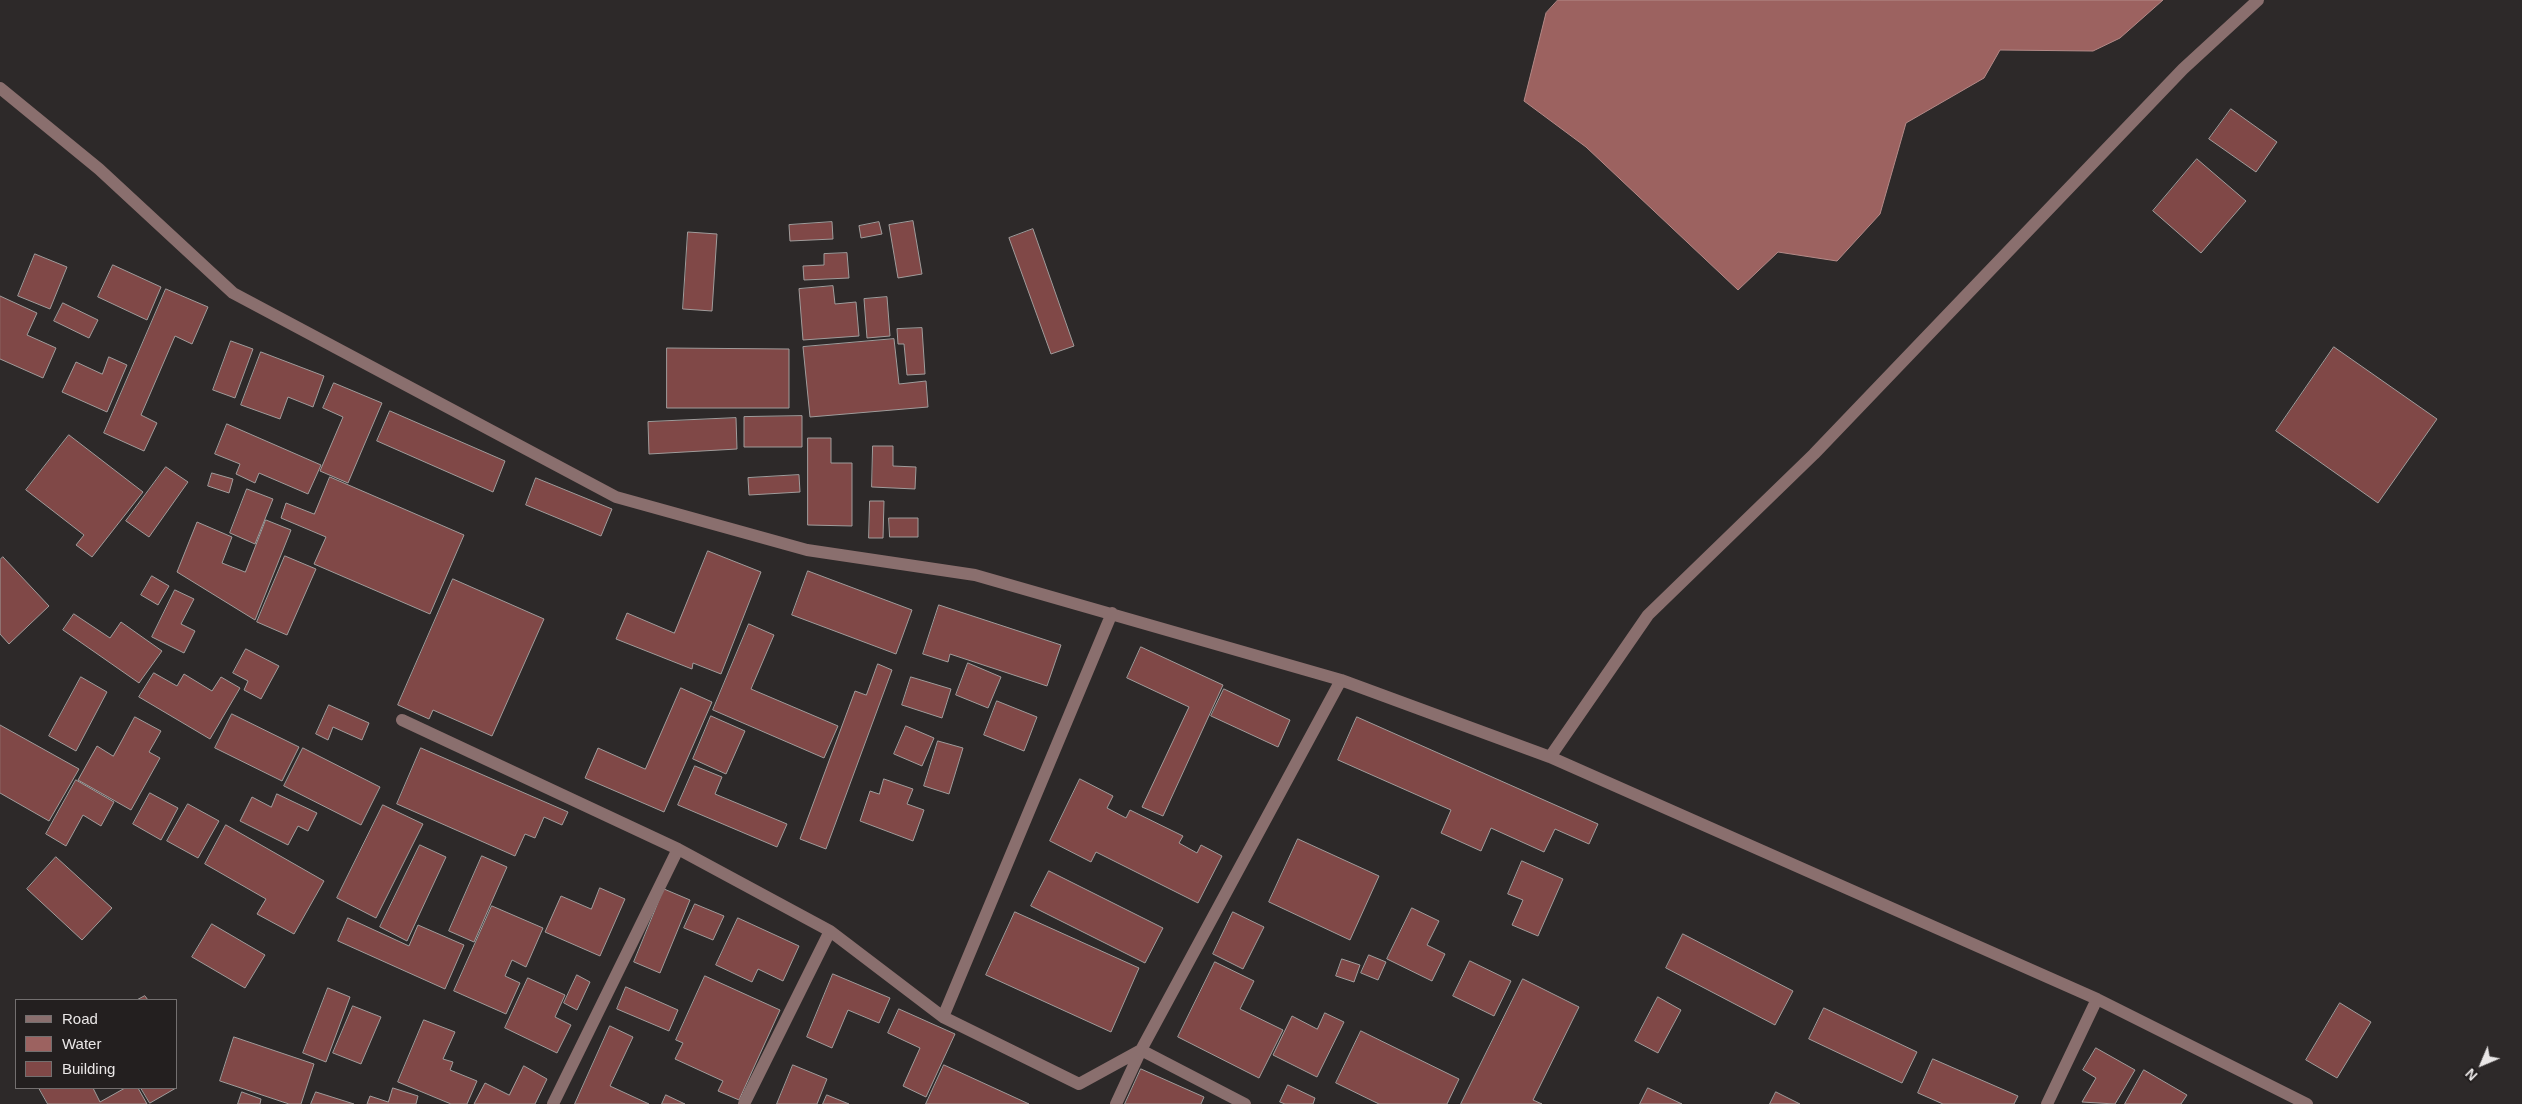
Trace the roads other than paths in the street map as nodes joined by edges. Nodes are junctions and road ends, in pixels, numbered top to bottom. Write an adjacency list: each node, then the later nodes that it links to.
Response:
1 (2258, 0): 6 (street)
2 (0, 88): 3 (street)
3 (1112, 612): 4 (street); 10 (street)
4 (1340, 680): 6 (street); 11 (street)
5 (402, 720): 7 (street)
6 (1550, 757): 9 (street)
7 (678, 849): 8 (street); 12 (street)
8 (830, 931): 10 (street); 13 (street)
9 (2097, 998): 16 (street); 17 (street)
10 (943, 1017): 11 (street)
11 (1140, 1050): 14 (street); 15 (street)
12 (553, 1104)
13 (744, 1104)
14 (1116, 1104)
15 (1245, 1104)
16 (2047, 1104)
17 (2307, 1104)

